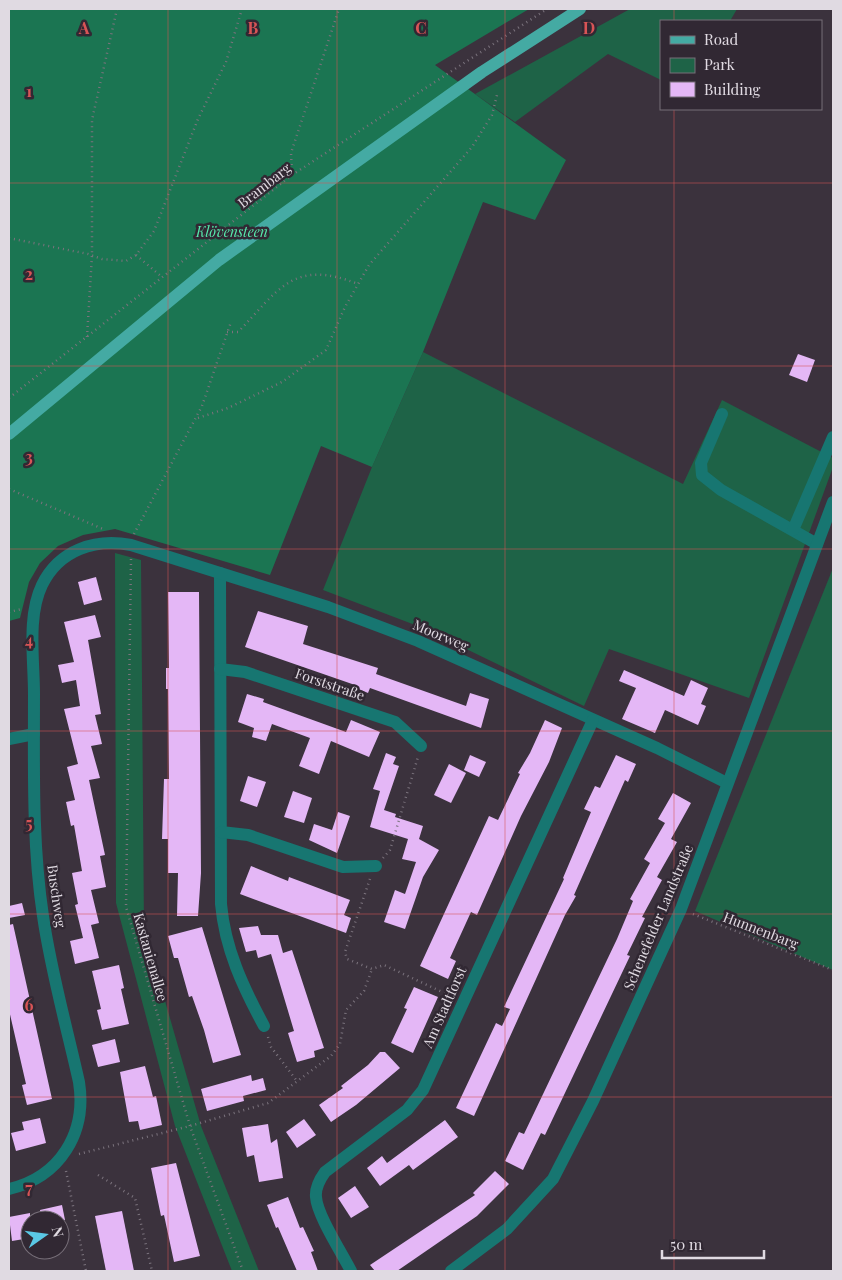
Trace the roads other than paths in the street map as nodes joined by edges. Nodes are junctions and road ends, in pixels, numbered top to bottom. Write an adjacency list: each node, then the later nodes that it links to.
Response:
1 (580, 9): 3 (main road)
2 (722, 414): 6 (street)
3 (9, 434)
4 (833, 437): 6 (street)
5 (833, 502): 7 (street, Schenefelder Landstraße)
6 (794, 530): 7 (street)
7 (818, 544): 15 (street, Schenefelder Landstraße)
8 (131, 545): 9 (street, Moorweg); 12 (street, Buschweg)
9 (220, 573): 10 (street); 11 (street, Moorweg)
10 (220, 669): 14 (street, Forststraße); 16 (street)
11 (593, 720): 15 (street, Moorweg); 20 (street, Am Stadtforst)
12 (34, 734): 13 (street); 19 (street, Buschweg)
13 (9, 739)
14 (421, 746)
15 (727, 783): 21 (street, Schenefelder Landstraße)
16 (221, 832): 17 (street); 18 (street)
17 (376, 866)
18 (264, 1026)
19 (9, 1189)
20 (351, 1271)
21 (451, 1271)

